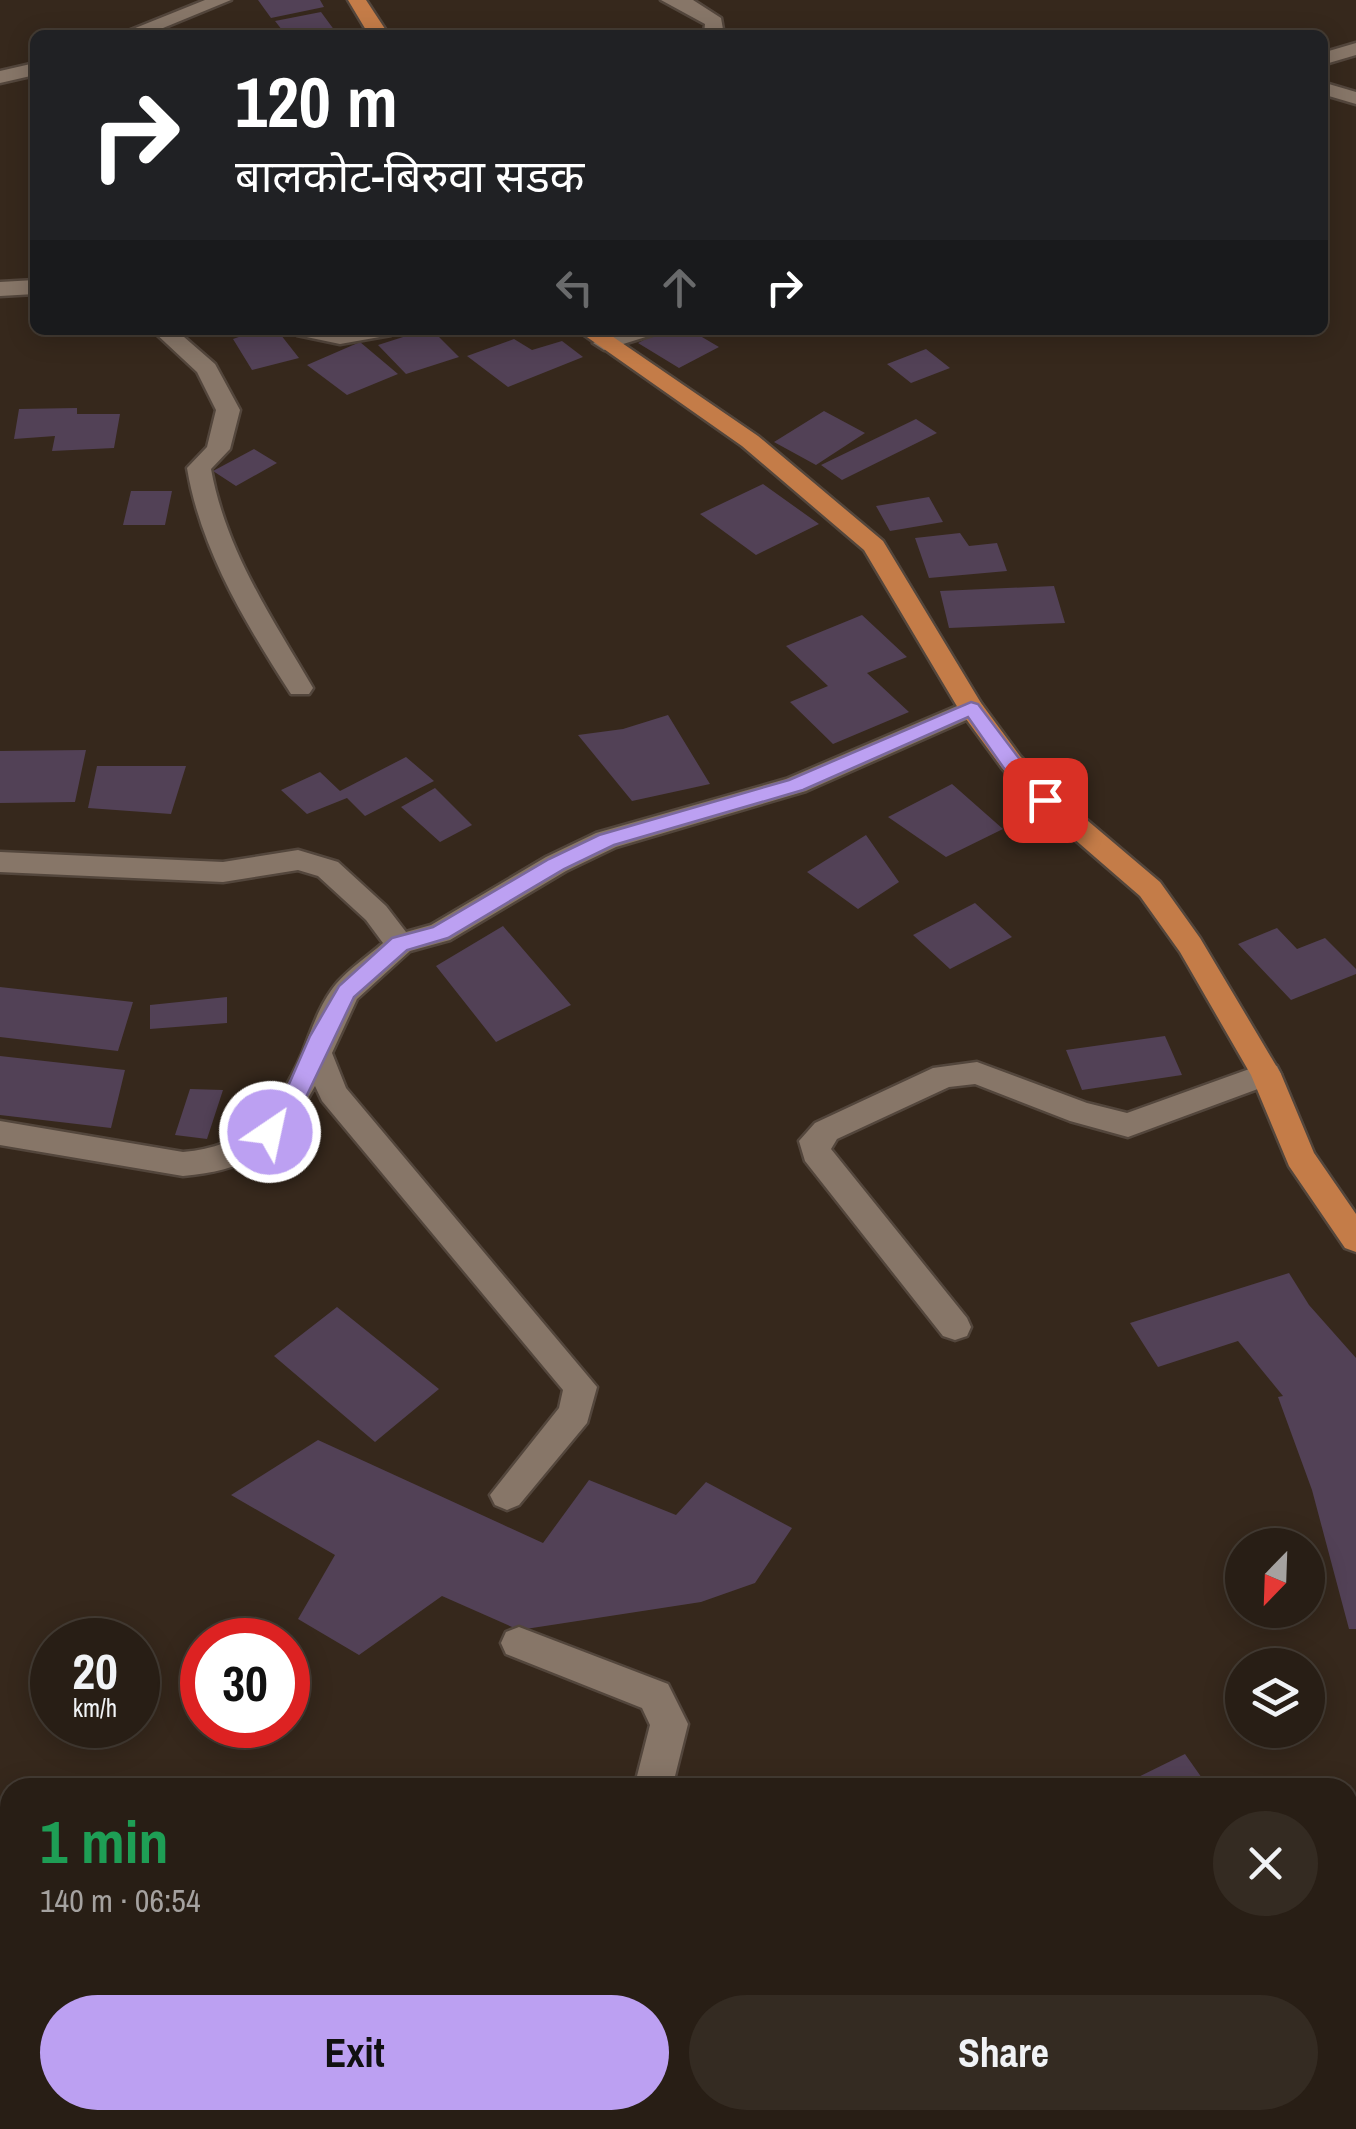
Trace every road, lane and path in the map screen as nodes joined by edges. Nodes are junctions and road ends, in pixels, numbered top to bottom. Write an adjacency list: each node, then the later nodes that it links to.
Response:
1 (222, 0): 4 (street)
2 (357, 0): 5 (main road)
3 (670, 0): 6 (street)
4 (141, 30)
5 (376, 30)
6 (714, 30)
7 (1356, 48): 8 (street)
8 (1328, 57)
9 (30, 70): 10 (street)
10 (0, 77)
11 (1328, 90): 12 (street)
12 (1356, 98)
13 (30, 287): 14 (street)
14 (0, 288)
15 (169, 335): 17 (street)
16 (596, 336): 18 (main road)
17 (300, 688)
18 (971, 708): 20 (street); 22 (main road)
19 (0, 862): 20 (street)
20 (400, 944): 21 (street)
21 (316, 1054): 23 (street); 26 (street)
22 (1266, 1074): 24 (main road); 25 (street)
23 (0, 1134)
24 (1350, 1220)
25 (954, 1327)
26 (506, 1495)
27 (519, 1643): 28 (street)
28 (656, 1778)

